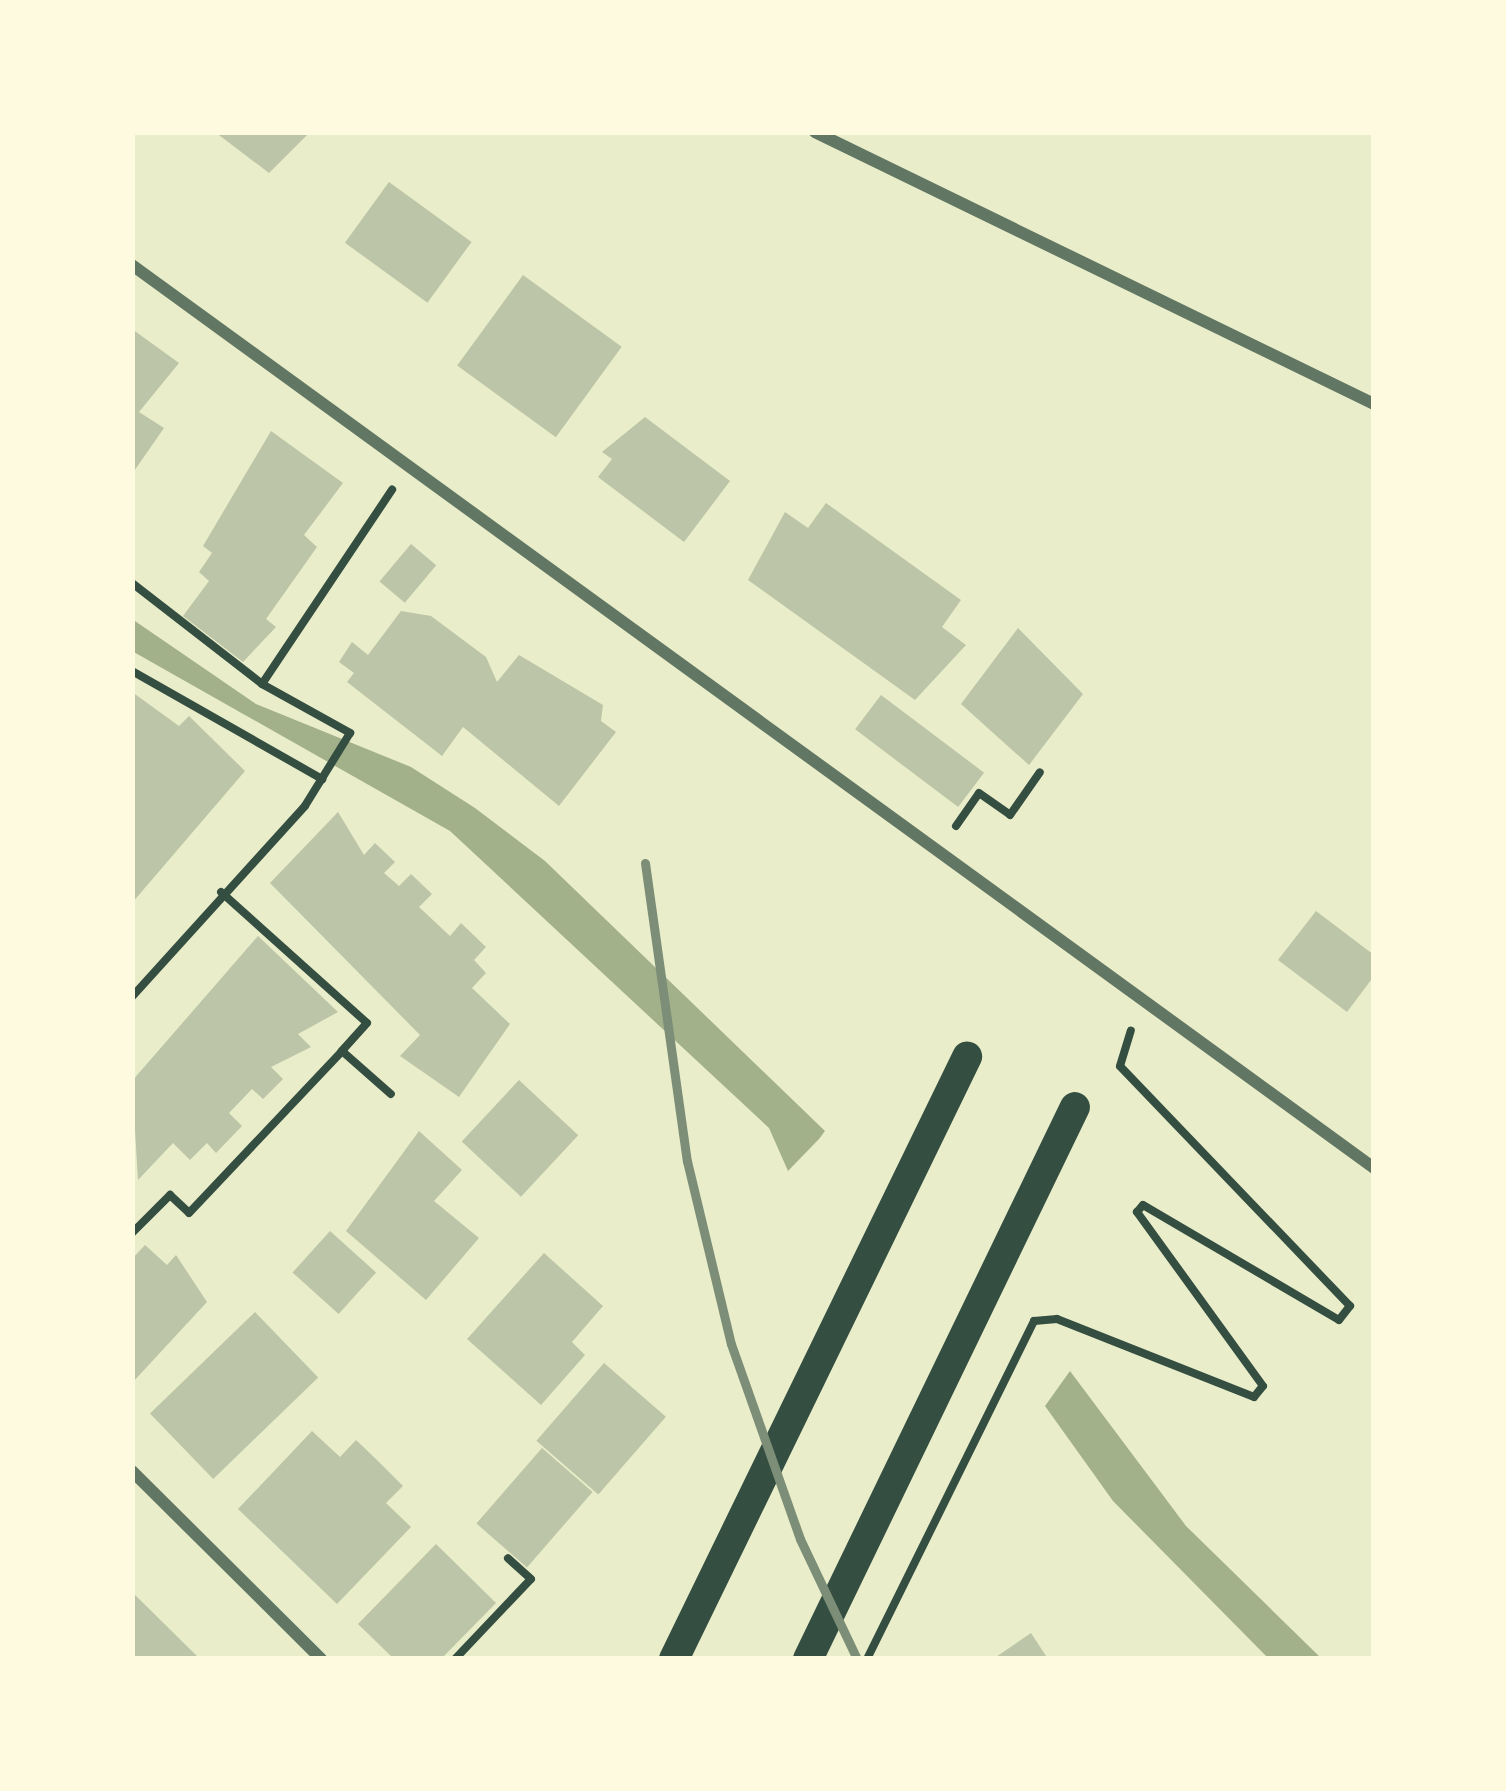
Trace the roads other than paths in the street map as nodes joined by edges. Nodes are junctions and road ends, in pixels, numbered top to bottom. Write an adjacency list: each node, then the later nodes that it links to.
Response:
1 (815, 132): 3 (street)
2 (132, 265): 6 (street)
3 (1374, 404)
4 (967, 1058): 9 (main road)
5 (1076, 1107): 10 (main road)
6 (1374, 1168)
7 (132, 1471): 8 (street)
8 (321, 1659)
9 (674, 1659)
10 (808, 1659)

